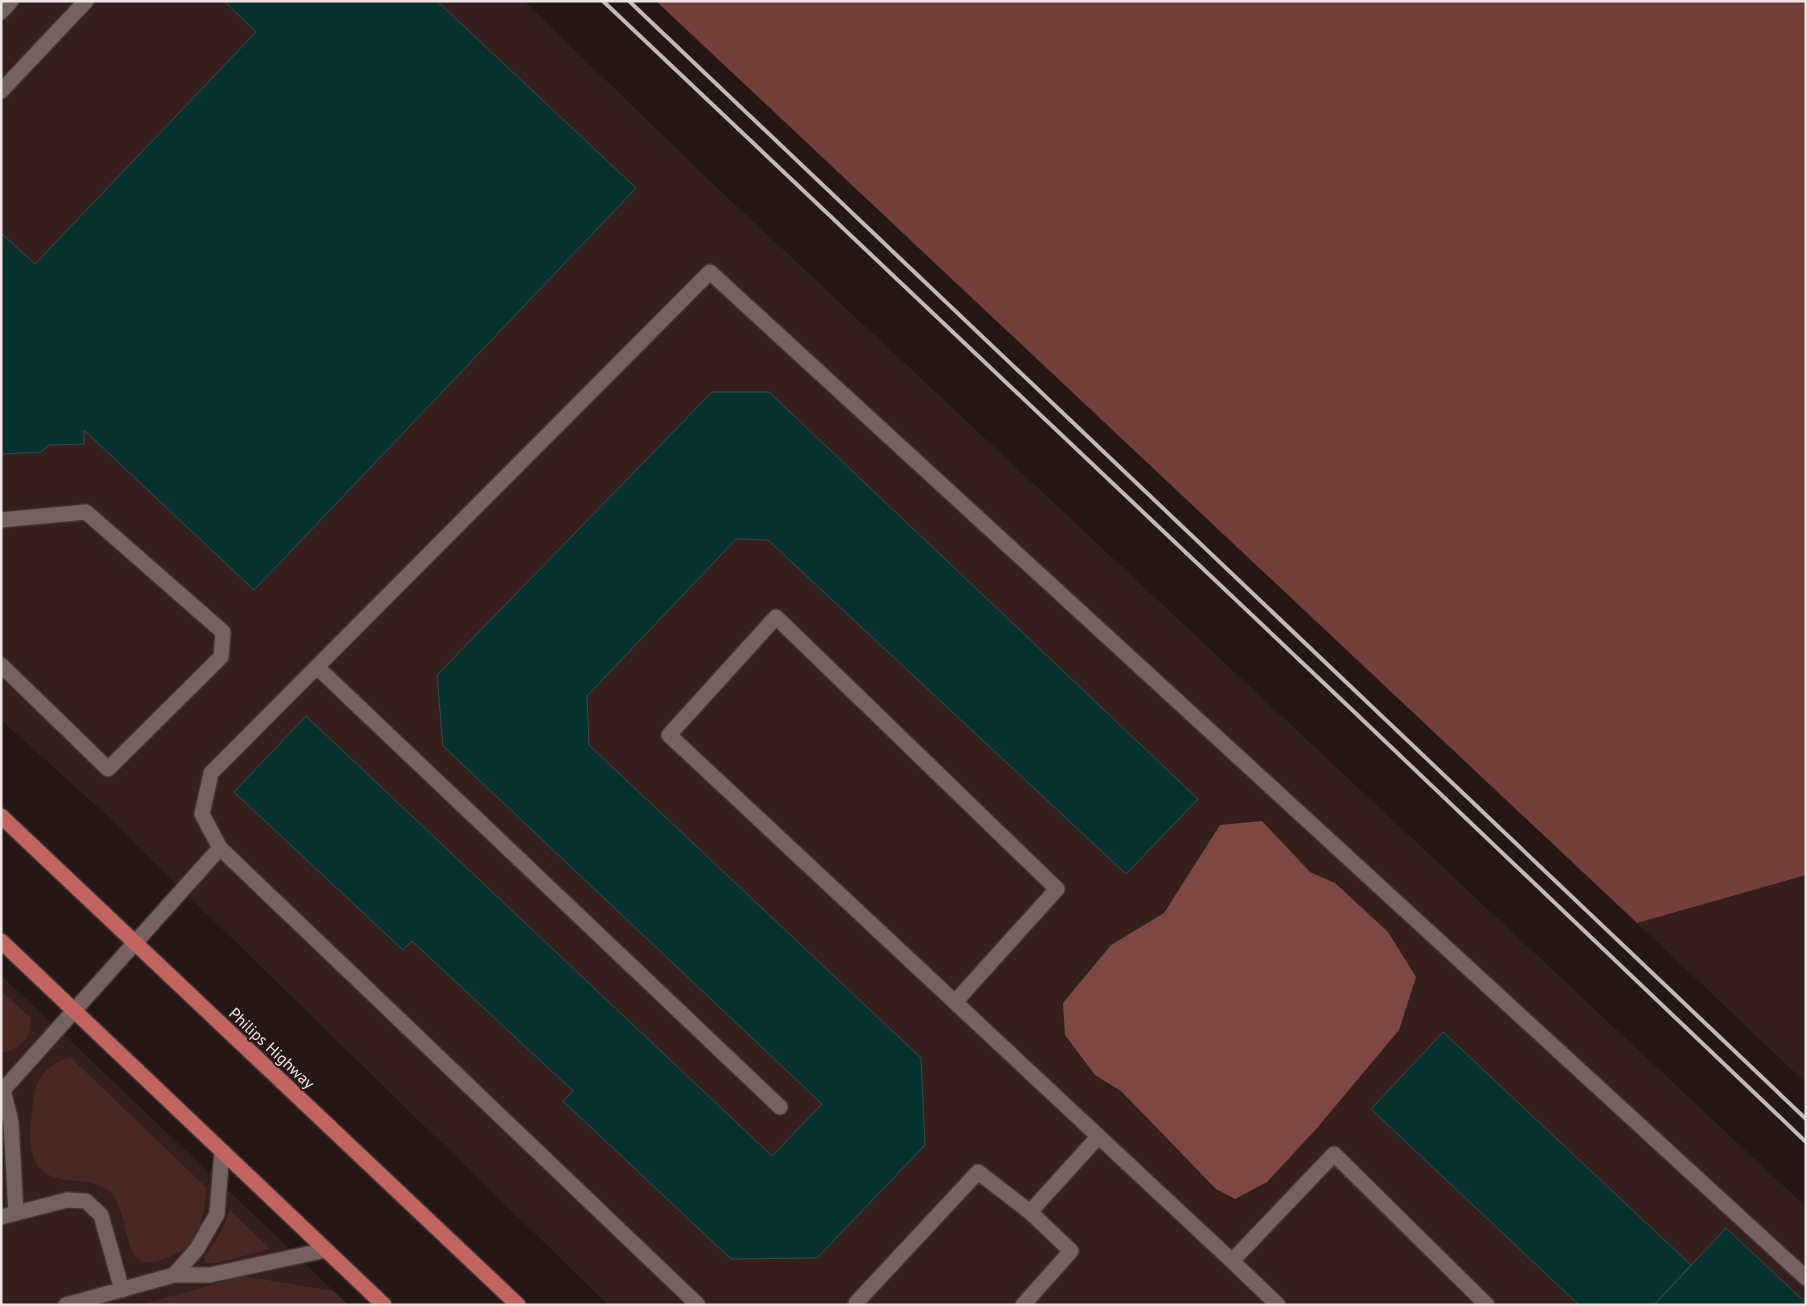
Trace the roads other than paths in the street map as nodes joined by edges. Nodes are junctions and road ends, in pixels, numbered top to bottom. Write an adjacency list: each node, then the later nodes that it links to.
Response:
1 (11, 1): 3 (street)
2 (86, 1): 4 (street)
3 (1, 12)
4 (1, 91)
5 (1, 520): 6 (street)
6 (1, 665)
7 (317, 667): 9 (street); 15 (street); 23 (street)
8 (1, 816): 11 (main road, Philips Highway)
9 (220, 848): 11 (street); 28 (street)
10 (1, 942): 13 (main road)
11 (136, 944): 13 (street); 27 (main road, Philips Highway)
12 (955, 1002): 12 (street); 16 (street)
13 (74, 1011): 14 (street); 17 (main road)
14 (2, 1090): 19 (street)
15 (780, 1107)
16 (1098, 1137): 18 (street); 21 (street)
17 (222, 1151): 20 (main road); 22 (street)
18 (1030, 1212): 29 (street); 30 (street)
19 (9, 1215): 24 (street)
20 (326, 1250): 22 (street); 26 (main road)
21 (1232, 1261): 31 (street); 32 (street)
22 (174, 1274): 24 (street)
23 (1806, 1278)
24 (122, 1290): 25 (street)
25 (66, 1305)
26 (384, 1305)
27 (518, 1305)
28 (698, 1305)
29 (858, 1305)
30 (1023, 1305)
31 (1278, 1305)
32 (1487, 1305)

